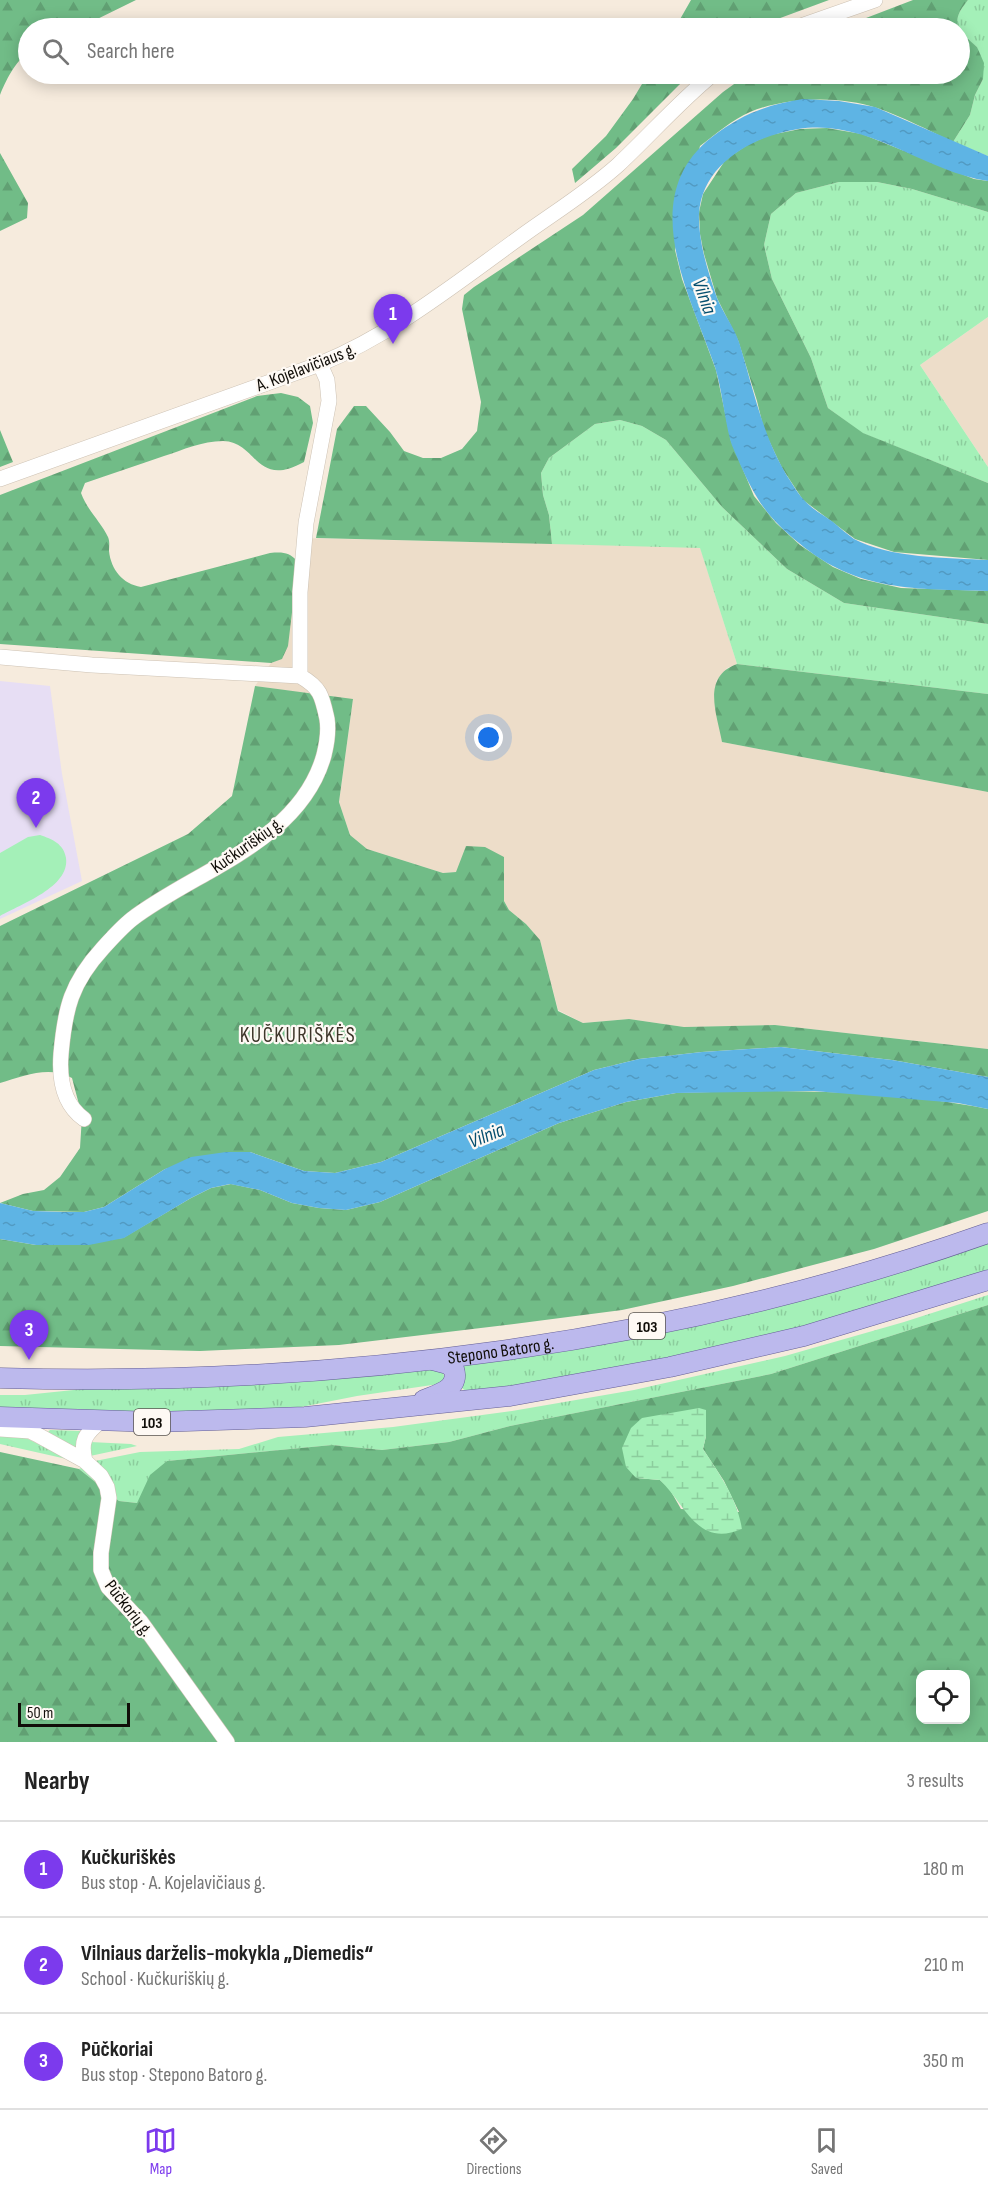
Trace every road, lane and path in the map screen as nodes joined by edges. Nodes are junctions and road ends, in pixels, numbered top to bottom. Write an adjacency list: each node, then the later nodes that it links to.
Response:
1 (875, 0): 2 (street)
2 (824, 18)
3 (701, 84): 4 (street, A. Kojelavičiaus g.)
4 (320, 364): 5 (street, A. Kojelavičiaus g.); 7 (street)
5 (0, 479)
6 (0, 657): 7 (street)
7 (300, 676): 8 (street, Kučkuriškių g.)
8 (84, 1119)
9 (988, 1233): 11 (main road, Stepono Batoro g. / 103)
10 (988, 1280): 15 (main road, 103)
11 (431, 1360): 13 (main road, Stepono Batoro g. / 103); 15 (main road)
12 (0, 1378): 13 (main road, Stepono Batoro g. / 103)
13 (46, 1379): 14 (main road)
14 (0, 1391)
15 (405, 1408): 17 (main road, 103)
16 (0, 1417): 17 (main road, 103)
17 (101, 1421): 19 (street)
18 (0, 1429): 19 (street, Pūčkorių g.)
19 (85, 1461): 20 (street, Pūčkorių g.)
20 (227, 1742)

